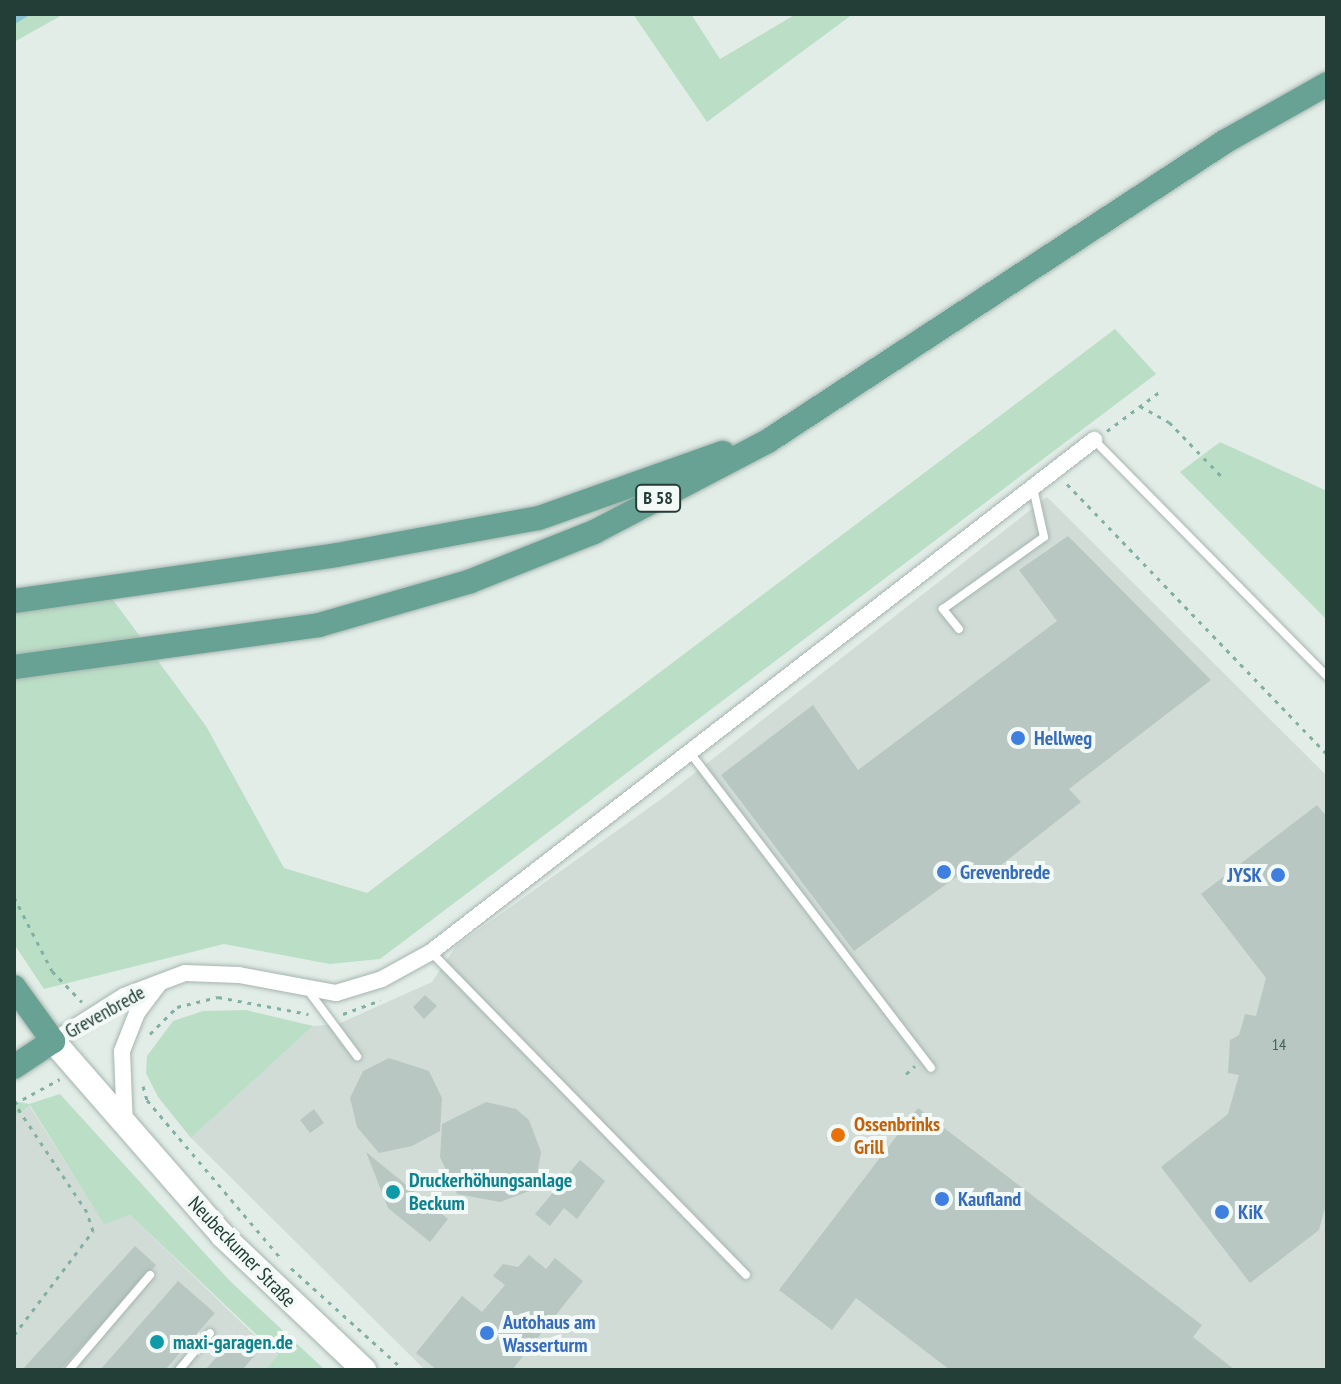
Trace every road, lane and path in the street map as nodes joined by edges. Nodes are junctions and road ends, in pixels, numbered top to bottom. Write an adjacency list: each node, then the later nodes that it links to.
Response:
1 (1327, 84): 5 (main road, B 58)
2 (1162, 390): 3 (path)
3 (1140, 406): 4 (path); 7 (path)
4 (1094, 440): 6 (street, Grevenbrede); 12 (lane)
5 (768, 441): 9 (main road); 11 (main road, B 58)
6 (1054, 469): 8 (street, Grevenbrede); 14 (path)
7 (1223, 478)
8 (1033, 487): 10 (lane); 13 (street, Grevenbrede)
9 (14, 601)
10 (959, 629)
11 (14, 667)
12 (1327, 676)
13 (688, 749): 16 (street, Grevenbrede); 27 (lane)
14 (1327, 754)
15 (14, 897): 22 (path)
16 (431, 952): 19 (street, Grevenbrede); 31 (lane)
17 (160, 983): 19 (street, Grevenbrede); 22 (street, Grevenbrede); 24 (street)
18 (14, 987): 23 (main road)
19 (310, 993): 21 (lane)
20 (384, 998): 21 (path)
21 (329, 1015): 24 (path); 25 (lane)
22 (92, 1016): 23 (street, Grevenbrede)
23 (53, 1041): 26 (main road); 29 (main road, Neubeckumer Straße)
24 (130, 1054): 29 (street); 37 (path)
25 (357, 1056)
26 (14, 1067)
27 (931, 1068)
28 (15, 1104): 33 (path)
29 (125, 1128): 36 (main road, Neubeckumer Straße)
30 (150, 1275): 34 (lane)
31 (746, 1275)
32 (210, 1333): 35 (lane)
33 (14, 1335)
34 (69, 1370)
35 (179, 1370)
36 (364, 1370)
37 (404, 1370)

